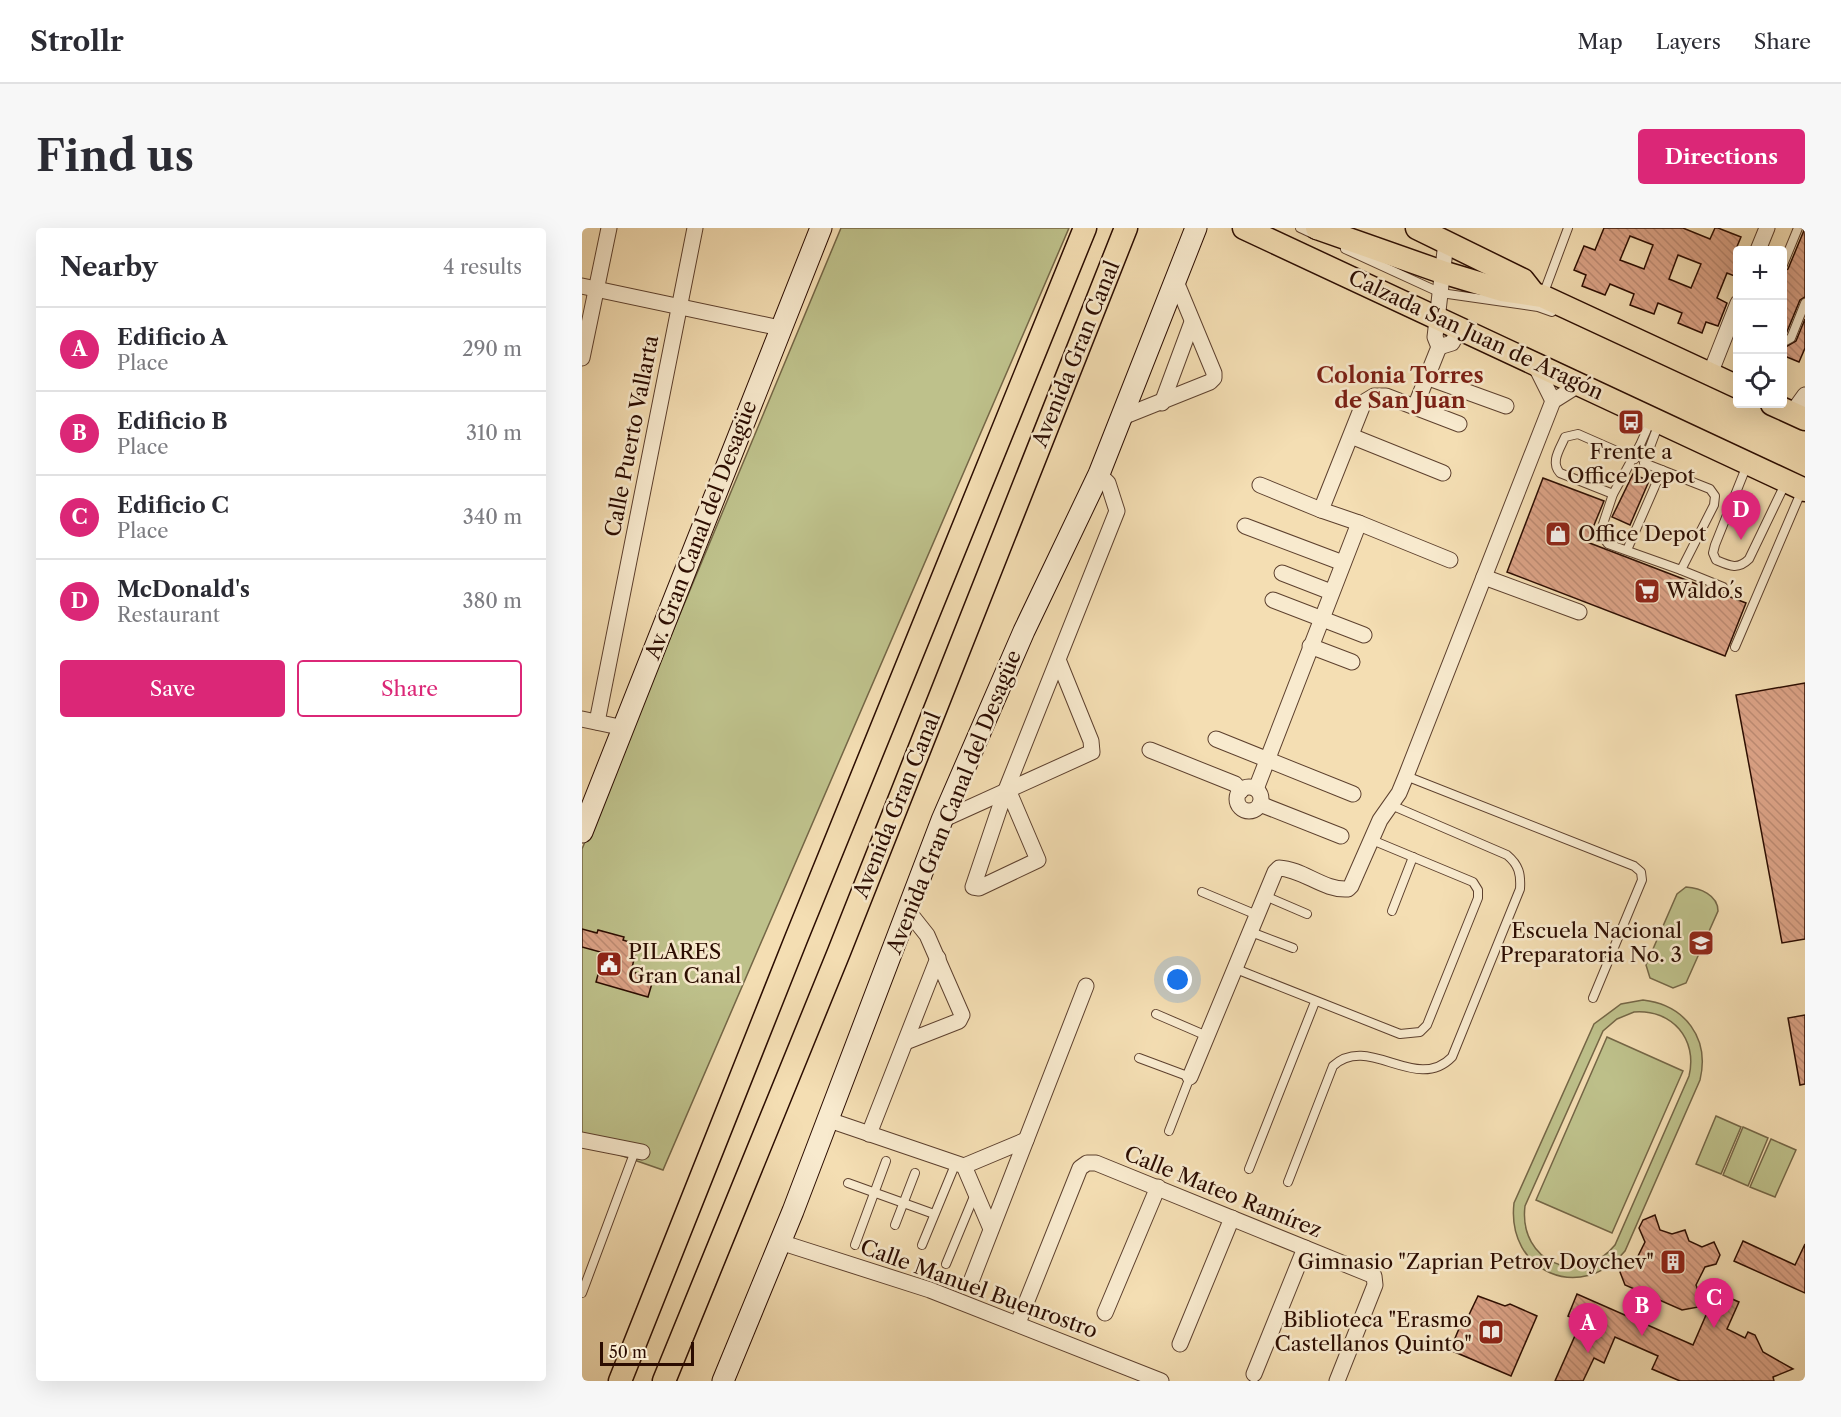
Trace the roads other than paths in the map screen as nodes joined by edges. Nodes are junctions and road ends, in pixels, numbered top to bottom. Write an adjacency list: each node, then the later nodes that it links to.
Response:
1 (609, 228): 20 (street)
2 (695, 228): 23 (street, Calle Puerto Vallarta)
3 (821, 228): 27 (street, Av. Gran Canal del Desagüe)
4 (1085, 228): 141 (main road)
5 (1126, 228): 142 (main road, Avenida Gran Canal)
6 (1196, 228): 18 (street, Avenida Gran Canal del Desagüe)
7 (1244, 228): 25 (main road, Calzada San Juan de Aragón)
8 (1263, 228): 25 (lane)
9 (1300, 228): 19 (lane)
10 (1317, 228): 19 (main road, Calzada San Juan de Aragón)
11 (1418, 228): 15 (main road)
12 (1568, 228): 21 (lane)
13 (1767, 228): 16 (street)
14 (1798, 228): 17 (lane)
15 (1446, 242): 19 (street); 21 (main road)
16 (1760, 246)
17 (1787, 255)
18 (1175, 279): 26 (street); 44 (street, Avenida Gran Canal del Desagüe)
19 (1441, 283): 21 (main road, Calzada San Juan de Aragón); 25 (street); 37 (lane)
20 (589, 287): 23 (street); 31 (street)
21 (1538, 295): 33 (main road, Calzada San Juan de Aragón)
22 (1805, 303): 29 (lane)
23 (680, 306): 27 (street); 76 (street, Calle Puerto Vallarta)
24 (1733, 314): 33 (street)
25 (1446, 319): 28 (lane); 30 (street); 30 (street); 32 (main road, Calzada San Juan de Aragón)
26 (1192, 322): 39 (street); 39 (street)
27 (780, 328): 77 (street, Av. Gran Canal del Desagüe)
28 (1505, 339)
29 (1787, 340)
30 (1437, 351): 34 (street)
31 (582, 358)
32 (1534, 363): 35 (main road, Calzada San Juan de Aragón); 38 (street)
33 (1710, 374): 36 (main road, Calzada San Juan de Aragón)
34 (1426, 377): 40 (street); 41 (street)
35 (1580, 384): 38 (street); 45 (main road, Calzada San Juan de Aragón)
36 (1733, 385)
37 (1733, 392)
38 (1553, 401): 65 (street)
39 (1162, 403): 44 (street)
40 (1506, 406)
41 (1415, 407): 46 (street); 47 (street)
42 (1780, 408): 43 (lane)
43 (1796, 411)
44 (1120, 418): 53 (street, Avenida Gran Canal del Desagüe)
45 (1655, 420): 48 (lane); 49 (lane); 50 (main road, Calzada San Juan de Aragón)
46 (1459, 424)
47 (1351, 436): 52 (street); 57 (street)
48 (1633, 459): 49 (lane); 56 (lane); 56 (lane)
49 (1644, 463): 51 (lane)
50 (1747, 464): 55 (main road, Calzada San Juan de Aragón); 55 (lane)
51 (1662, 470): 60 (lane); 63 (lane)
52 (1443, 473)
53 (1099, 474): 74 (street); 86 (street, Avenida Gran Canal del Desagüe)
54 (1260, 485): 57 (street)
55 (1798, 486): 73 (lane)
56 (1613, 494): 60 (lane)
57 (1321, 510): 58 (street)
58 (1359, 523): 61 (street); 62 (street)
59 (1245, 526): 62 (street)
60 (1627, 550): 63 (lane)
61 (1450, 560)
62 (1343, 563): 67 (street)
63 (1681, 570): 66 (lane)
64 (1282, 573): 67 (street)
65 (1484, 577): 69 (street); 81 (street)
66 (1723, 587)
67 (1332, 592): 70 (street)
68 (1273, 600): 70 (street)
69 (1579, 612)
70 (1322, 619): 71 (street); 72 (street)
71 (1364, 635)
72 (1310, 646): 75 (street); 80 (street)
73 (1735, 647)
74 (1059, 662): 82 (street); 82 (street)
75 (1352, 662)
76 (589, 721): 77 (street)
77 (624, 728): 87 (street, Av. Gran Canal del Desagüe)
78 (1216, 739): 80 (street)
79 (1150, 750): 84 (street)
80 (1266, 759): 83 (street); 84 (street)
81 (1406, 776): 85 (street); 102 (lane)
82 (1007, 793): 82 (street); 86 (street)
83 (1353, 794)
84 (1253, 795): 88 (street)
85 (1391, 805): 89 (street); 119 (lane)
86 (942, 820): 93 (street, Avenida Gran Canal del Desagüe)
87 (582, 832)
88 (1341, 836)
89 (1371, 840): 90 (lane); 92 (street)
90 (1413, 857): 94 (lane); 103 (lane)
91 (1202, 892): 96 (lane)
92 (1265, 896): 95 (lane); 96 (street)
93 (908, 910): 99 (street); 109 (street, Avenida Gran Canal del Desagüe)
94 (1392, 911)
95 (1307, 914)
96 (1257, 915): 97 (street)
97 (1251, 932): 98 (lane); 100 (street)
98 (1293, 948)
99 (938, 958): 106 (street); 106 (street)
100 (1236, 969): 103 (lane); 105 (street)
101 (1086, 986): 113 (street)
102 (1593, 998)
103 (1315, 1002): 117 (lane)
104 (1156, 1014): 105 (lane)
105 (1207, 1036): 108 (street)
106 (908, 1041): 111 (street)
107 (1139, 1058): 108 (lane)
108 (1190, 1077): 110 (lane)
109 (826, 1119): 111 (street); 129 (street, Avenida Gran Canal del Desagüe)
110 (1169, 1131)
111 (869, 1134): 116 (street)
112 (582, 1140): 114 (street)
113 (1026, 1140): 116 (street); 128 (street)
114 (638, 1151): 135 (lane)
115 (886, 1161): 122 (lane)
116 (959, 1166): 123 (street); 125 (lane)
117 (1249, 1169)
118 (915, 1173): 124 (lane)
119 (1288, 1182)
120 (848, 1183): 122 (lane)
121 (1158, 1187): 126 (street, Calle Mateo Ramírez); 136 (street); 137 (street, Calle Mateo Ramírez)
122 (874, 1192): 124 (lane); 130 (lane)
123 (976, 1193): 128 (street); 133 (lane)
124 (904, 1202): 125 (lane); 127 (lane)
125 (934, 1214): 131 (lane)
126 (1232, 1218): 132 (street, Calle Mateo Ramírez); 138 (street)
127 (895, 1226)
128 (991, 1229): 134 (street)
129 (780, 1242): 137 (street, Calle Manuel Buenrostro); 143 (street, Avenida Gran Canal del Desagüe)
130 (855, 1245)
131 (922, 1245)
132 (1305, 1248): 140 (street); 145 (street, Calle Mateo Ramírez)
133 (946, 1264)
134 (972, 1279)
135 (582, 1293)
136 (1105, 1314)
137 (1018, 1323): 139 (street, Calle Manuel Buenrostro)
138 (1180, 1344)
139 (1125, 1374): 144 (street, Calle Manuel Buenrostro)
140 (1254, 1374)
141 (620, 1381)
142 (664, 1381)
143 (723, 1381)
144 (1161, 1381)
145 (1337, 1381)

